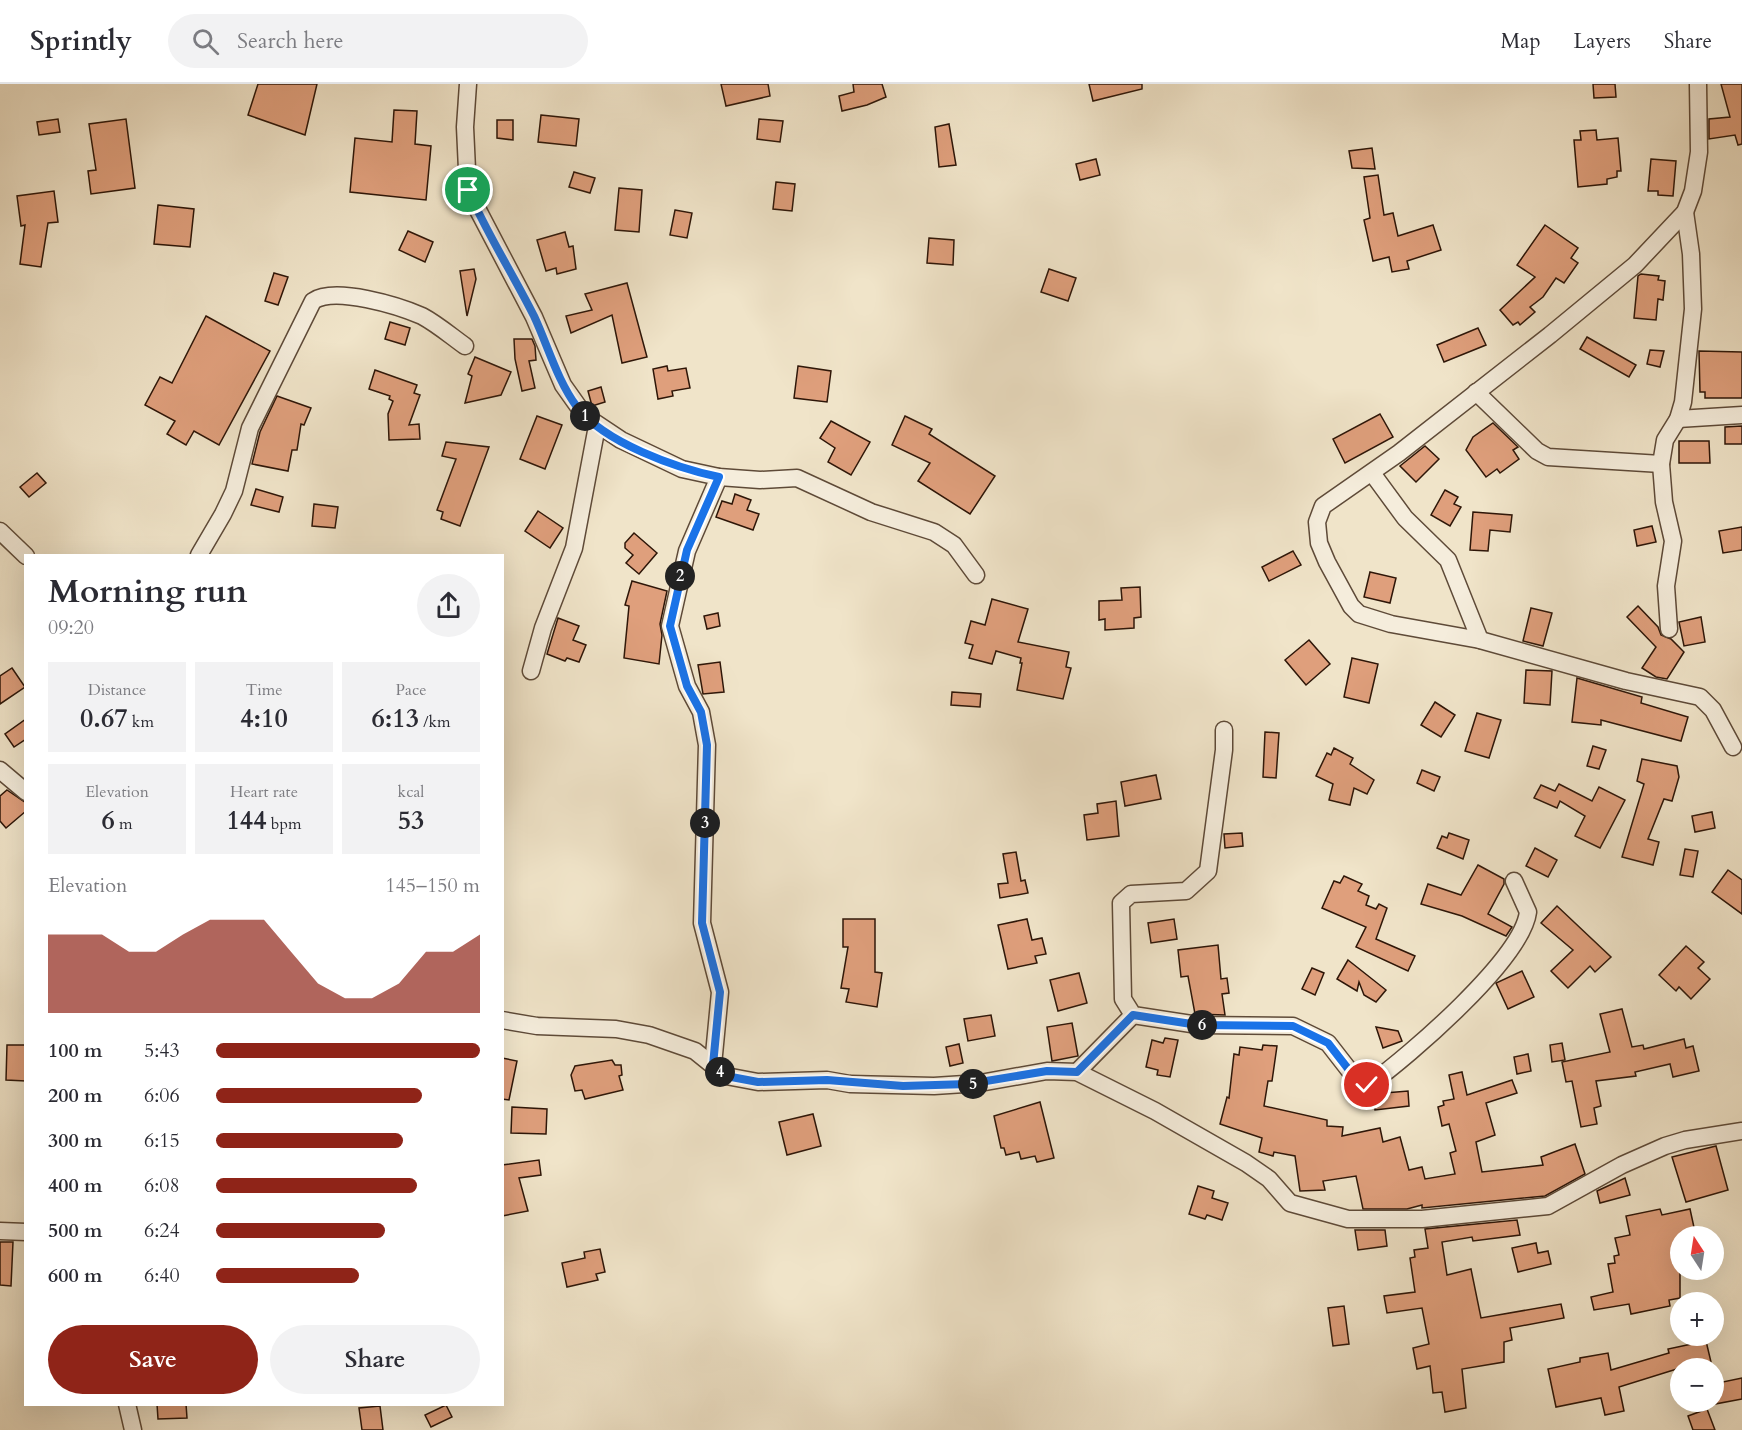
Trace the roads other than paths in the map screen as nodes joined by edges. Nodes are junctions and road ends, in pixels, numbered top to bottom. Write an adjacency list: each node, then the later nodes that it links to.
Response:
1 (468, 84): 8 (street)
2 (1698, 84): 3 (street)
3 (1685, 212): 5 (street); 7 (street)
4 (465, 346): 14 (street)
5 (1476, 392): 9 (street); 10 (street)
6 (1742, 415): 7 (street)
7 (1678, 419): 9 (street)
8 (597, 426): 11 (street); 18 (street)
9 (1660, 464): 16 (street)
10 (1372, 473): 17 (street); 17 (street)
11 (719, 477): 15 (street); 26 (street)
12 (0, 531): 13 (street)
13 (24, 554)
14 (200, 554)
15 (976, 575)
16 (1670, 629)
17 (1480, 640): 20 (street)
18 (531, 671)
19 (1224, 730): 24 (street)
20 (1733, 747)
21 (0, 770): 22 (street)
22 (24, 790)
23 (1514, 881): 24 (street)
24 (1133, 1015): 27 (street)
25 (504, 1020): 26 (street)
26 (713, 1065): 27 (street)
27 (1077, 1072): 28 (street)
28 (1742, 1131)
29 (0, 1231): 30 (street)
30 (24, 1232)
31 (128, 1406): 32 (street)
32 (133, 1430)

